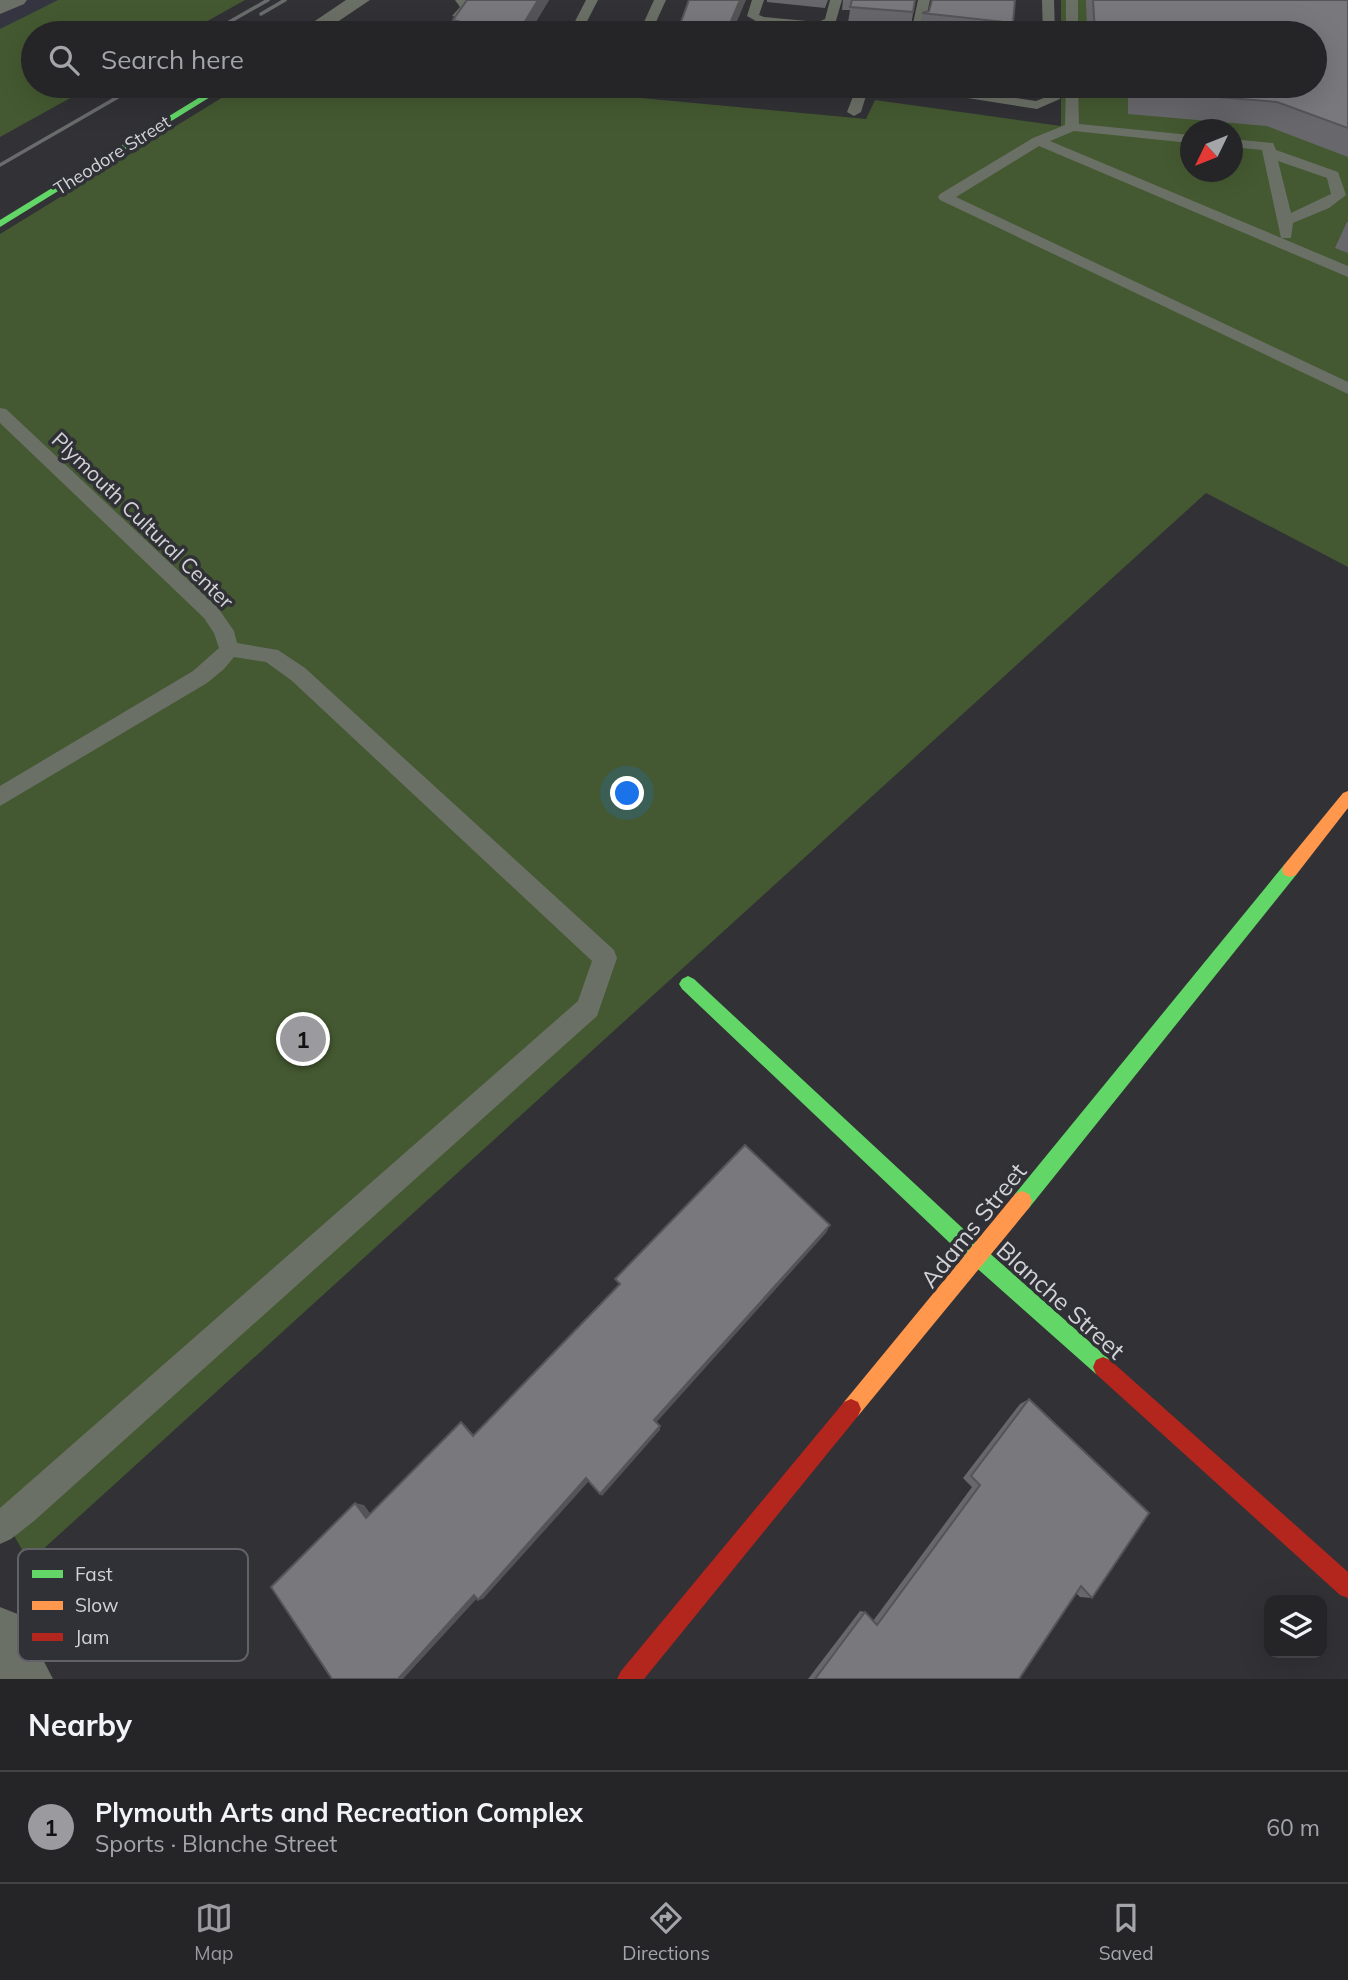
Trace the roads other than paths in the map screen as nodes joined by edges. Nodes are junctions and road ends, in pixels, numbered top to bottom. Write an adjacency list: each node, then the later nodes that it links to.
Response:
1 (17, 0): 11 (street)
2 (360, 0): 13 (street)
3 (461, 0): 12 (lane)
4 (592, 0): 14 (lane)
5 (660, 0): 15 (lane)
6 (758, 0): 16 (lane)
7 (836, 0): 17 (lane)
8 (924, 0): 18 (lane)
9 (1048, 0): 19 (lane)
10 (1072, 0): 20 (lane)
11 (0, 8)
12 (458, 16)
13 (326, 21)
14 (581, 21)
15 (650, 21)
16 (771, 21)
17 (831, 21)
18 (920, 21)
19 (1049, 21)
20 (1072, 21)
21 (205, 98): 33 (street, Theodore Street)
22 (859, 98): 26 (lane)
23 (992, 98): 24 (lane)
24 (1053, 98)
25 (1072, 98): 27 (lane)
26 (854, 112)
27 (1072, 127): 28 (lane); 29 (lane)
28 (1180, 138)
29 (1038, 141): 34 (lane); 36 (lane)
30 (1243, 144): 31 (lane)
31 (1270, 153): 32 (lane); 32 (lane)
32 (1285, 221): 34 (lane)
33 (0, 224)
34 (1286, 246): 35 (lane)
35 (1348, 272)
36 (1348, 388)
37 (0, 413): 38 (lane, Plymouth Cultural Center)
38 (229, 649): 39 (lane); 43 (lane)
39 (0, 797)
40 (1348, 797): 42 (street, Adams Street)
41 (688, 984): 42 (street, Blanche Street)
42 (978, 1256): 44 (street, Blanche Street); 47 (street, Adams Street)
43 (0, 1528)
44 (1348, 1587)
45 (0, 1635): 46 (street)
46 (24, 1679)
47 (629, 1679)

